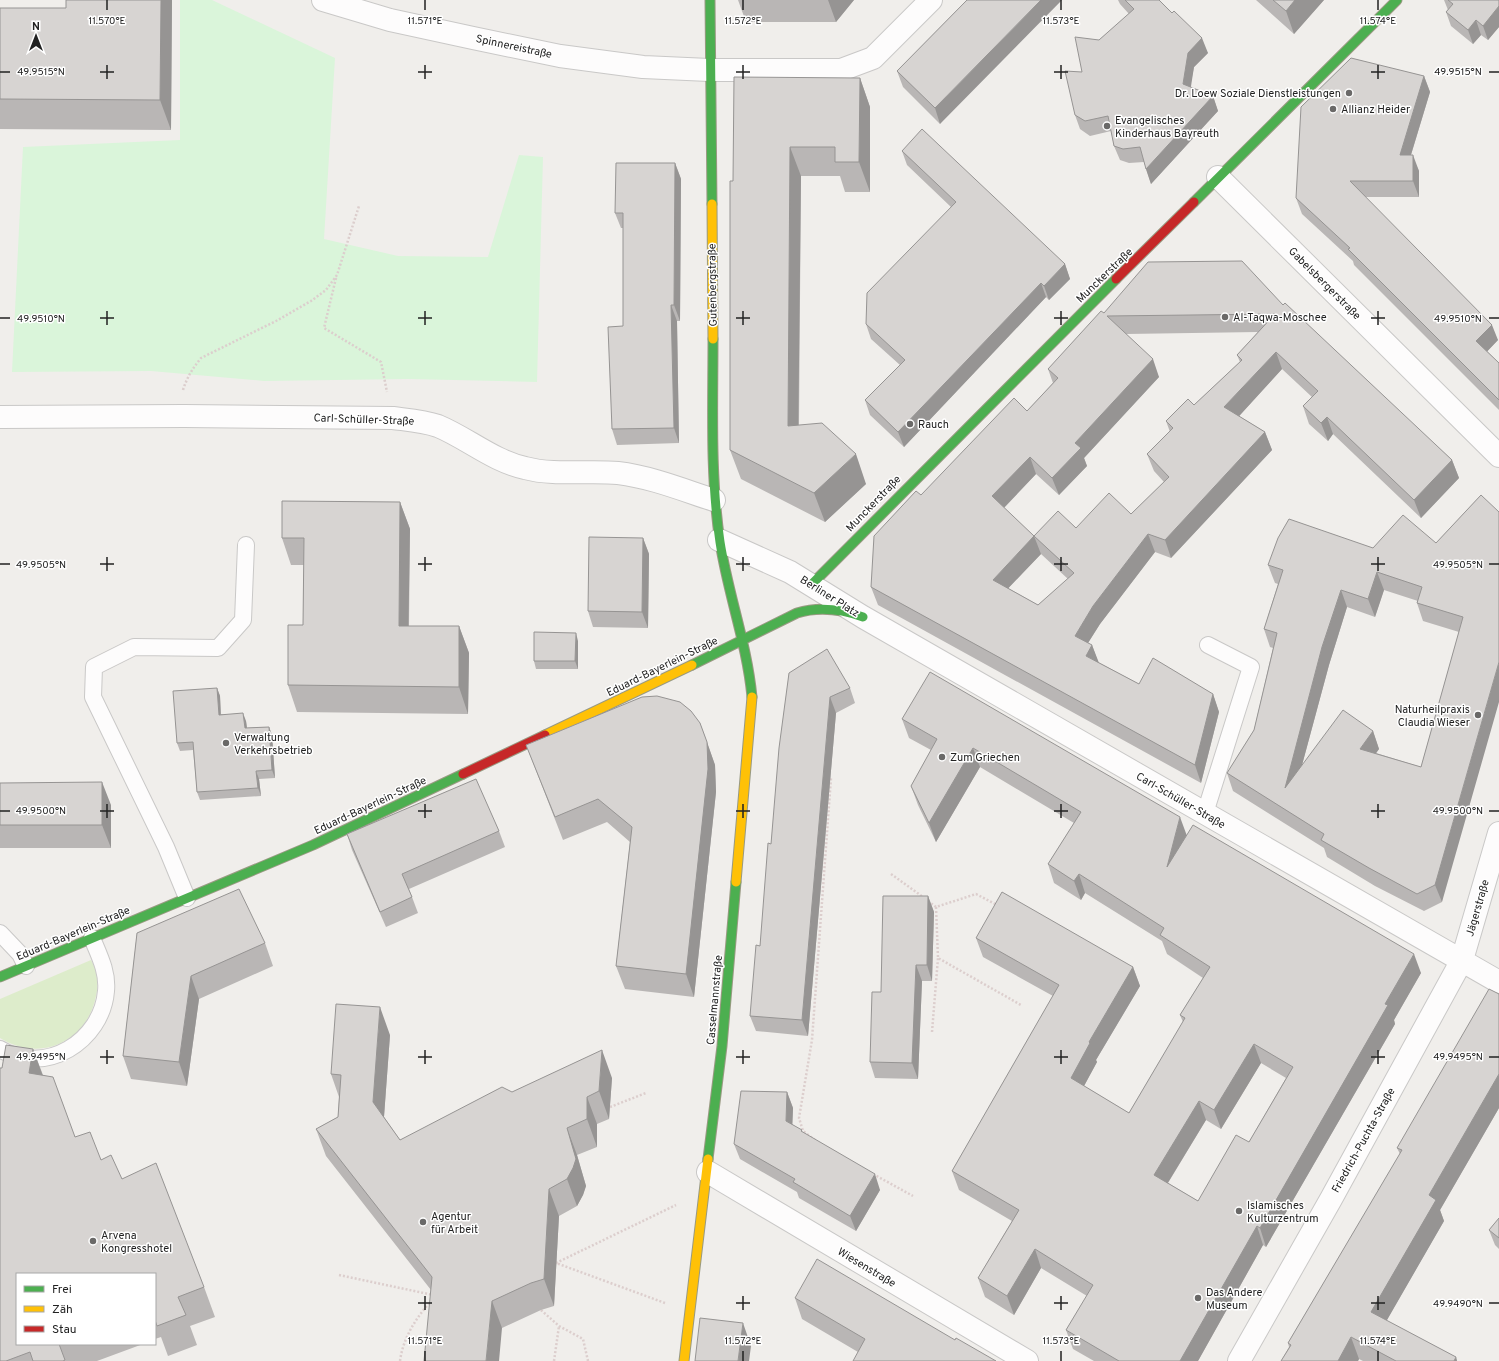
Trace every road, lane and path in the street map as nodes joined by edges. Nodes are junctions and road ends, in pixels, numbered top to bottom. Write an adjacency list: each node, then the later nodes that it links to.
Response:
1 (323, 0): 5 (street, Spinnereistraße)
2 (710, 0): 5 (street, Gutenbergstraße)
3 (931, 0): 5 (street)
4 (1397, 0): 6 (street, Munckerstraße)
5 (709, 70): 13 (street, Gutenbergstraße)
6 (1218, 177): 12 (street, Gabelsbergerstraße); 16 (street, Munckerstraße)
7 (359, 206): 8 (path)
8 (336, 275): 9 (path); 11 (path)
9 (184, 416): 10 (street, Carl-Schüller-Straße); 11 (street, Carl-Schüller-Straße)
10 (0, 417)
11 (393, 418): 13 (street, Carl-Schüller-Straße)
12 (1499, 456)
13 (714, 500): 14 (street)
14 (719, 540): 16 (street, Berliner Platz); 18 (street)
15 (246, 545): 24 (lane)
16 (811, 585): 17 (street, Berliner Platz)
17 (864, 617): 18 (street, Berliner Platz); 21 (street, Carl-Schüller-Straße)
18 (743, 640): 24 (street, Eduard-Bayerlein-Straße); 41 (street, Casselmannstraße)
19 (1208, 645): 21 (lane)
20 (831, 776): 39 (path)
21 (1205, 813): 30 (street, Carl-Schüller-Straße)
22 (1499, 833): 30 (street, Jägerstraße)
23 (891, 874): 25 (path)
24 (187, 898): 28 (street, Eduard-Bayerlein-Straße)
25 (936, 907): 26 (path); 29 (path)
26 (1001, 907)
27 (0, 933): 31 (lane)
28 (92, 938): 31 (street, Eduard-Bayerlein-Straße); 36 (lane)
29 (938, 958): 34 (path); 35 (path)
30 (1462, 960): 33 (street, Carl-Schüller-Straße); 52 (street, Friedrich-Puchta-Straße)
31 (26, 966): 32 (street, Eduard-Bayerlein-Straße)
32 (0, 977)
33 (1499, 982)
34 (1021, 1005)
35 (932, 1032)
36 (0, 1049)
37 (646, 1093): 38 (path)
38 (610, 1107)
39 (821, 1145)
40 (872, 1174): 42 (path)
41 (707, 1181): 45 (street, Casselmannstraße); 45 (path); 51 (street, Wiesenstraße)
42 (913, 1196)
43 (339, 1275): 47 (path)
44 (541, 1310): 46 (path)
45 (690, 1313): 50 (street, Casselmannstraße)
46 (559, 1326): 48 (path); 49 (path)
47 (400, 1361)
48 (554, 1361)
49 (588, 1361)
50 (684, 1361)
51 (1027, 1361)
52 (1239, 1361)

